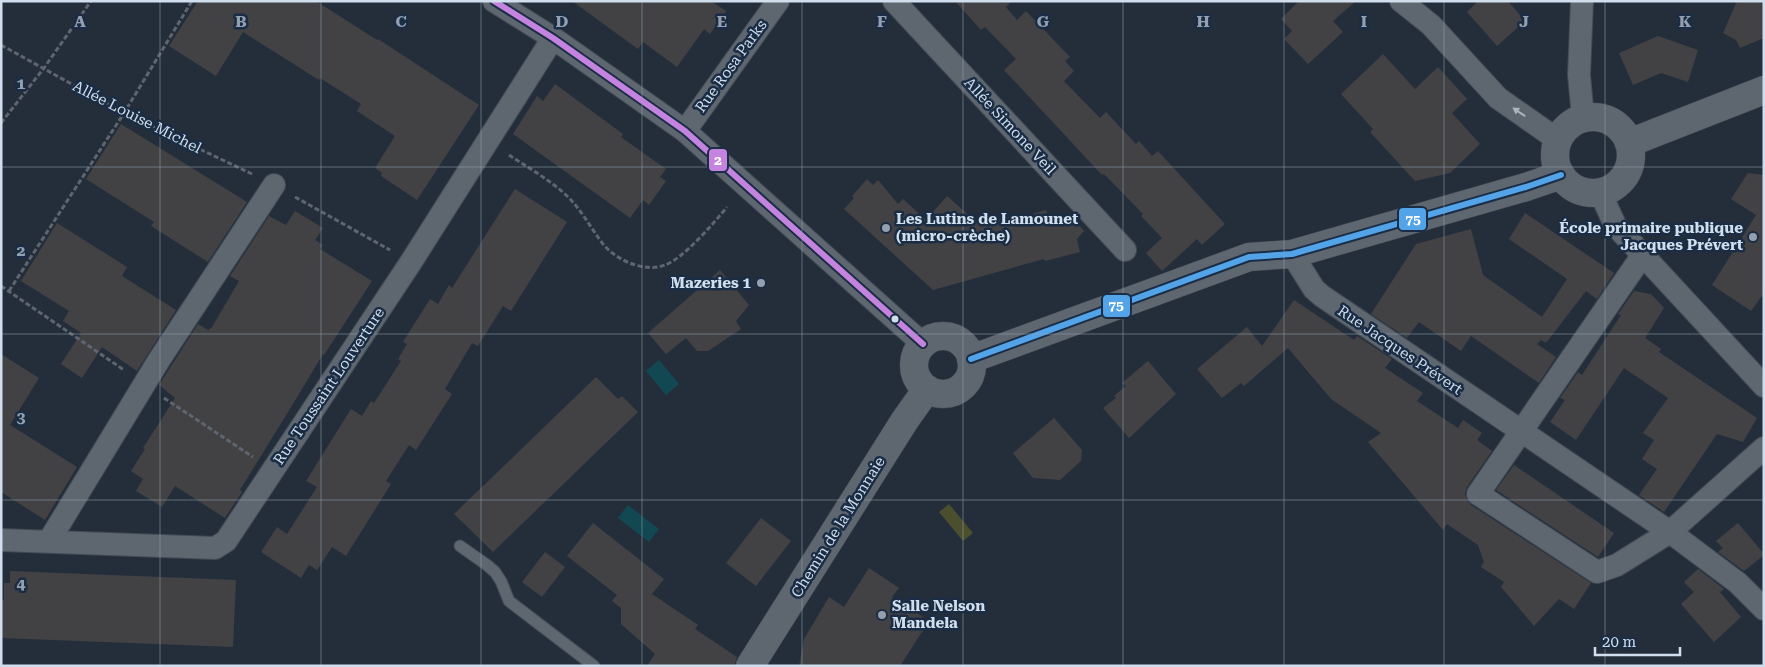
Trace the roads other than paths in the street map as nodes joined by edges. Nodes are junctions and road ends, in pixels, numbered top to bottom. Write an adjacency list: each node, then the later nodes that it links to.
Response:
1 (494, 1): 6 (street)
2 (778, 1): 9 (street, Rue Rosa Parks)
3 (894, 1): 15 (street, Allée Simone Veil)
4 (1401, 1): 10 (street, one-way to 4)
5 (1582, 1): 8 (street)
6 (554, 38): 9 (street); 26 (street, Rue Toussaint Louverture)
7 (1764, 90): 11 (street)
8 (1583, 118): 10 (street); 11 (street)
9 (684, 131): 18 (street)
10 (1558, 140): 12 (street)
11 (1629, 143): 14 (street)
12 (1561, 174): 14 (street); 16 (street)
13 (274, 185): 26 (street)
14 (1600, 192): 17 (street)
15 (1125, 250)
16 (1292, 254): 19 (street); 22 (street, Rue Jacques Prévert)
17 (1642, 256): 20 (street); 22 (street)
18 (923, 344): 19 (street); 21 (street)
19 (971, 359): 21 (street)
20 (1764, 386)
21 (928, 390): 30 (street, Chemin de la Monnaie)
22 (1522, 432): 24 (street, Rue Jacques Prévert); 24 (street)
23 (1764, 448): 24 (street)
24 (1670, 532): 28 (street, Rue Jacques Prévert)
25 (1, 540): 26 (street, Rue Toussaint Louverture)
26 (49, 541)
27 (460, 546): 29 (lane)
28 (1764, 609)
29 (594, 666)
30 (750, 666)

